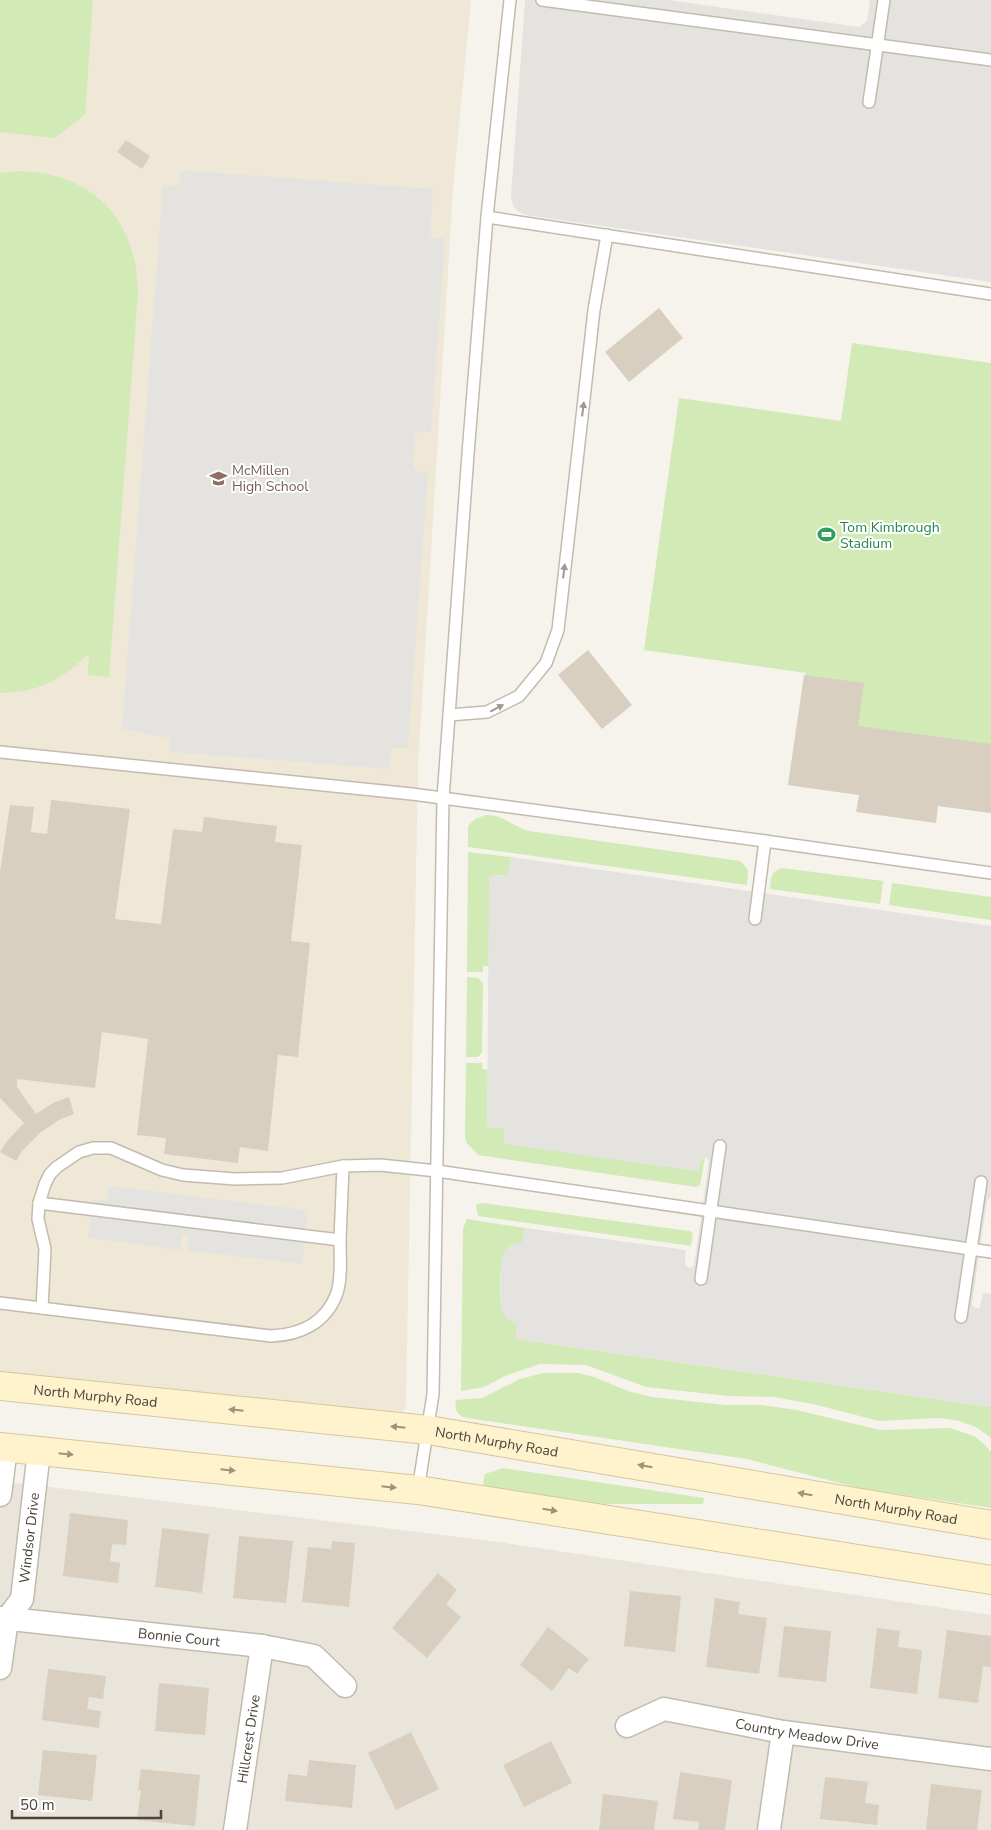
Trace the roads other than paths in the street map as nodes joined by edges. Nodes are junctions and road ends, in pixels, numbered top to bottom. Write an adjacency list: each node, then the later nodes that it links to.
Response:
1 (510, 0): 7 (lane)
2 (542, 0): 4 (lane)
3 (884, 0): 4 (lane)
4 (878, 45): 5 (lane); 6 (lane)
5 (991, 60)
6 (870, 102)
7 (487, 217): 8 (lane); 10 (lane)
8 (607, 236): 9 (lane); 10 (lane, one-way to 8)
9 (991, 294)
10 (449, 715): 12 (lane)
11 (0, 752): 12 (lane)
12 (443, 798): 13 (lane); 18 (lane)
13 (765, 841): 14 (lane); 15 (lane)
14 (991, 873)
15 (755, 919)
16 (720, 1146): 21 (lane)
17 (343, 1166): 18 (lane); 20 (lane); 22 (lane)
18 (437, 1171): 21 (lane); 30 (lane)
19 (981, 1182): 23 (lane)
20 (39, 1203): 22 (lane); 27 (lane)
21 (711, 1210): 23 (lane); 25 (lane)
22 (340, 1240): 27 (lane)
23 (972, 1249): 24 (lane); 28 (lane)
24 (991, 1252)
25 (701, 1279)
26 (0, 1303): 27 (lane)
27 (42, 1308)
28 (961, 1317)
29 (0, 1386): 30 (main road, North Murphy Road, one-way to 29)
30 (428, 1430): 33 (lane); 35 (main road, North Murphy Road, one-way to 30)
31 (3, 1447): 32 (main road); 34 (street)
32 (39, 1451): 33 (main road, one-way to 33); 37 (street, Windsor Drive)
33 (418, 1490): 36 (main road, one-way to 36)
34 (0, 1495)
35 (991, 1525)
36 (991, 1580)
37 (2, 1616): 38 (street, Bonnie Court); 39 (street, Windsor Drive)
38 (262, 1646): 40 (street, Bonnie Court); 44 (street, Hillcrest Drive)
39 (0, 1668)
40 (345, 1686)
41 (628, 1726): 42 (street, Country Meadow Drive)
42 (783, 1732): 43 (street, Country Meadow Drive); 45 (street)
43 (991, 1758)
44 (236, 1830)
45 (769, 1830)

